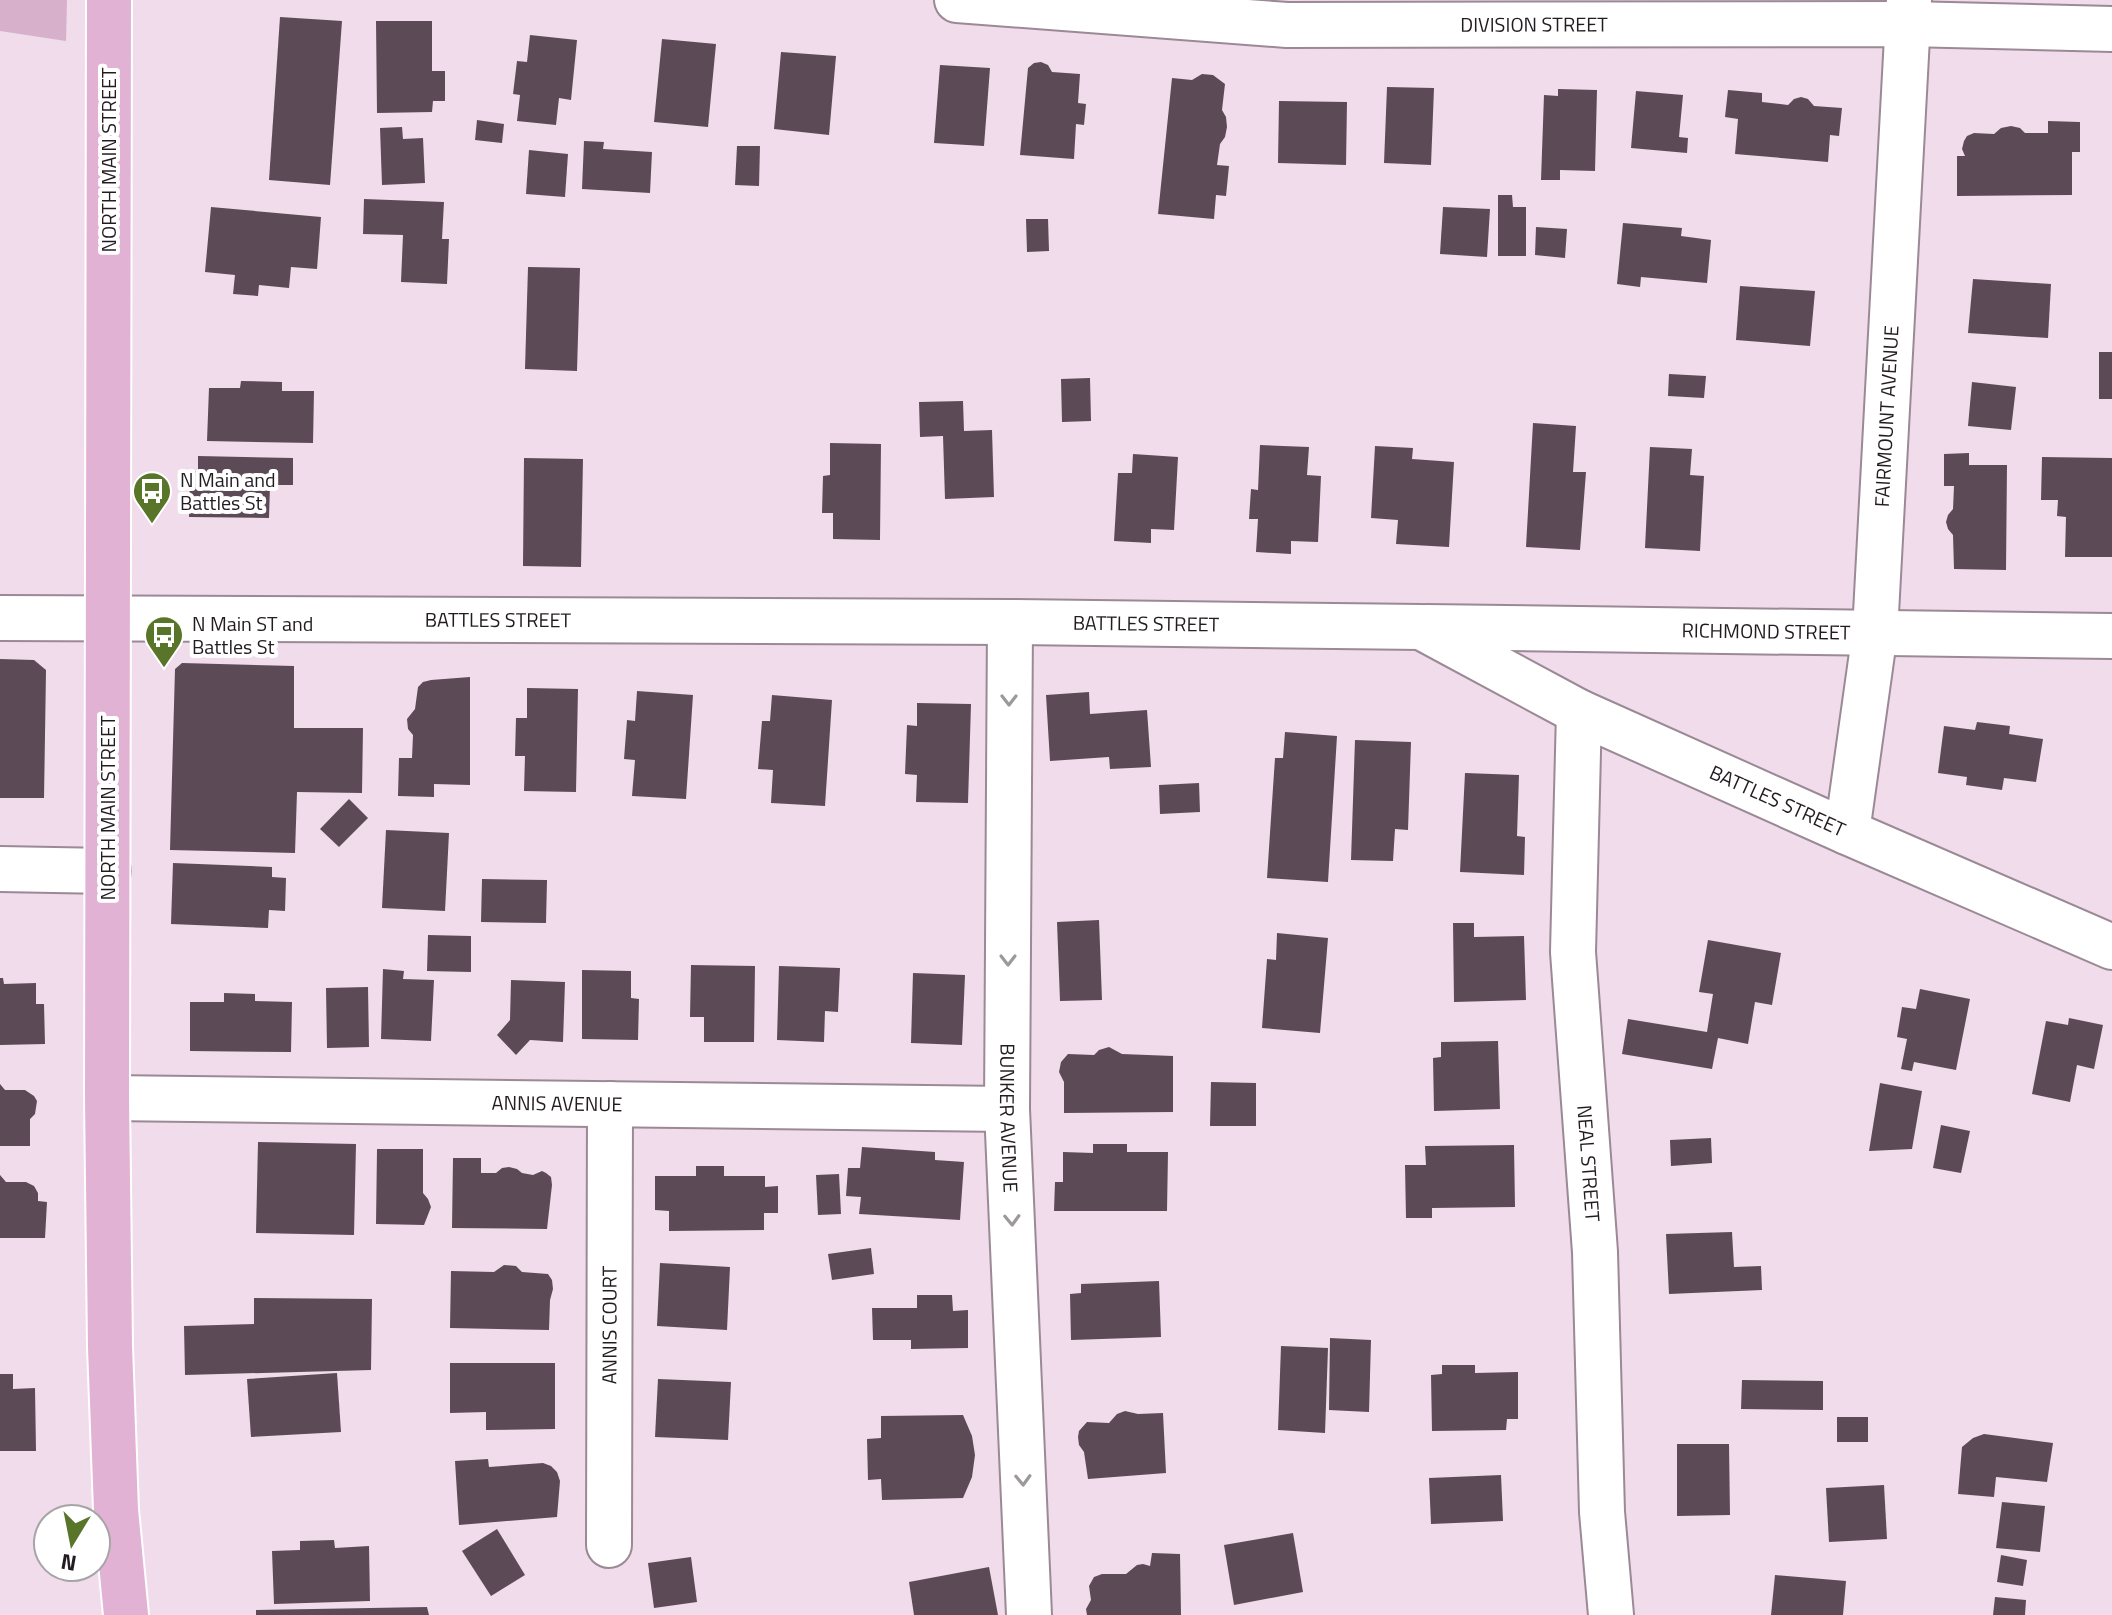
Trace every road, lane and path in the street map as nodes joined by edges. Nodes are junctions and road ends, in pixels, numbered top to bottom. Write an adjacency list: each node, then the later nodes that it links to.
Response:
1 (109, 0): 7 (main road, NORTH MAIN STREET)
2 (957, 0): 3 (street, DIVISION STREET)
3 (1285, 12): 4 (street, DIVISION STREET)
4 (1908, 12): 5 (street, DIVISION STREET); 10 (street, FAIRMOUNT AVENUE)
5 (2112, 29)
6 (0, 618): 7 (street, BATTLES STREET)
7 (109, 619): 8 (street, BATTLES STREET); 15 (main road, NORTH MAIN STREET)
8 (1010, 622): 9 (street, BATTLES STREET); 19 (street, BUNKER AVENUE, one-way to 19)
9 (1421, 627): 10 (street, RICHMOND STREET); 12 (street, BATTLES STREET)
10 (1875, 632): 11 (street, RICHMOND STREET); 13 (street, FAIRMOUNT AVENUE)
11 (2112, 636)
12 (1579, 712): 13 (street, BATTLES STREET); 23 (street, NEAL STREET)
13 (1847, 832): 16 (street, BATTLES STREET)
14 (0, 869): 15 (street)
15 (108, 871): 17 (main road, NORTH MAIN STREET)
16 (2112, 947)
17 (107, 1098): 18 (street, ANNIS AVENUE); 21 (main road, NORTH MAIN STREET)
18 (610, 1104): 19 (street, ANNIS AVENUE); 20 (street, ANNIS COURT)
19 (1007, 1109): 22 (street, BUNKER AVENUE, one-way to 22)
20 (609, 1545)
21 (126, 1615)
22 (1029, 1615)
23 (1611, 1615)

